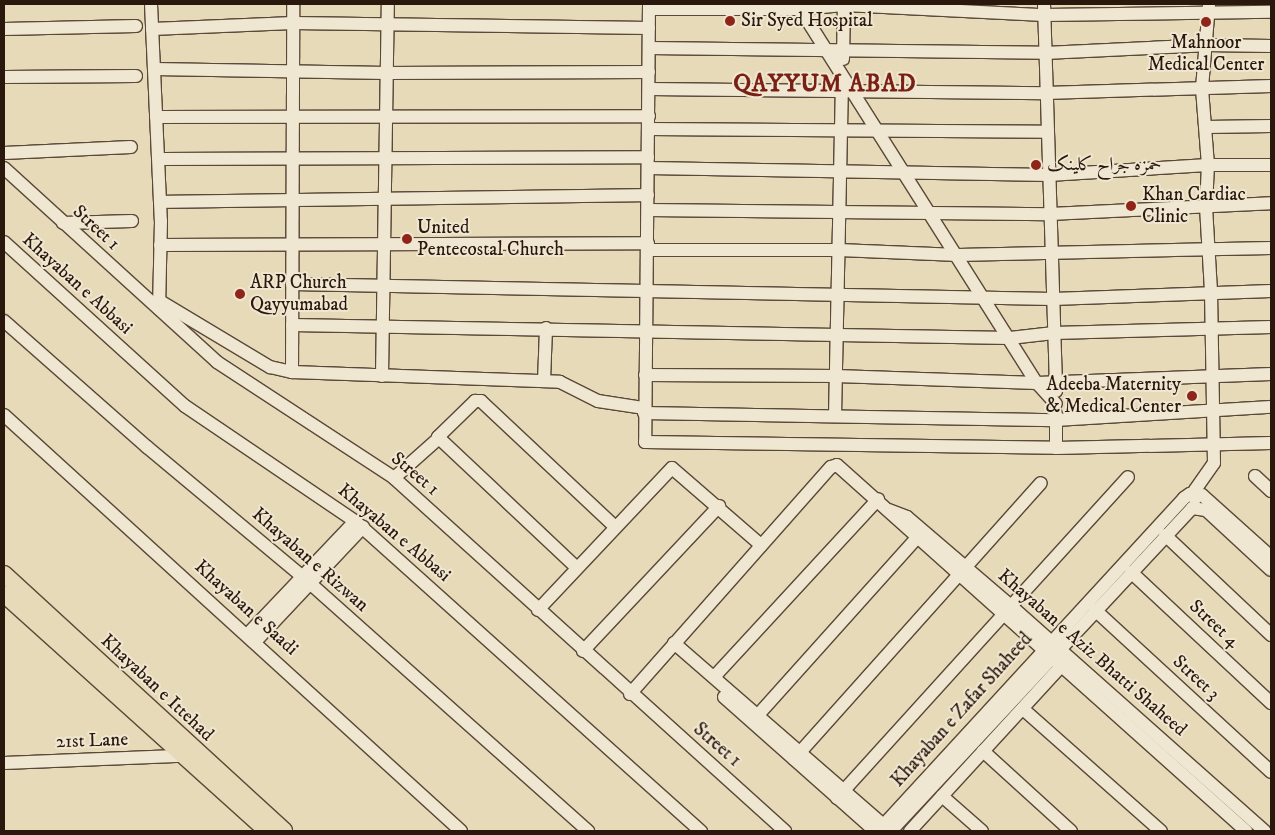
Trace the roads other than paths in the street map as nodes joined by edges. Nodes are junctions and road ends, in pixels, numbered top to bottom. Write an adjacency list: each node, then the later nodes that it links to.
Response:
1 (151, 4): 15 (street)
2 (293, 4): 10 (street)
3 (388, 4): 11 (street)
4 (844, 4): 6 (street); 8 (street); 20 (street)
5 (649, 6): 6 (street); 13 (street)
6 (798, 6): 19 (street)
7 (1209, 8): 8 (street); 9 (street); 16 (street)
8 (1044, 9): 21 (street)
9 (1271, 12)
10 (293, 23): 11 (street); 15 (street); 23 (street)
11 (388, 24): 13 (street); 25 (street)
12 (136, 26): 14 (street)
13 (649, 28): 18 (street)
14 (4, 29)
15 (152, 29): 22 (street)
16 (1206, 45): 17 (street); 21 (street); 30 (street)
17 (1271, 46)
18 (649, 48): 19 (street); 24 (street)
19 (826, 51): 20 (street); 27 (street)
20 (843, 51): 21 (street); 27 (street)
21 (1045, 53): 33 (street)
22 (154, 69): 23 (street); 34 (street)
23 (294, 70): 25 (street); 35 (street)
24 (649, 72): 25 (street); 31 (street)
25 (387, 73): 36 (street)
26 (136, 76): 28 (street)
27 (842, 76): 32 (street)
28 (4, 77)
29 (1271, 86): 30 (street)
30 (1202, 88): 33 (street); 39 (street)
31 (649, 89): 32 (street); 37 (street)
32 (847, 91): 33 (street); 40 (street); 41 (street)
33 (1046, 93): 42 (street)
34 (156, 117): 35 (street); 45 (street)
35 (293, 117): 36 (street); 46 (street)
36 (386, 117): 37 (street); 47 (street)
37 (648, 123): 40 (street); 48 (street)
38 (1271, 126): 39 (street)
39 (1206, 127): 49 (street)
40 (841, 131): 41 (street); 52 (street)
41 (878, 131): 42 (street); 53 (street)
42 (1048, 132): 54 (street)
43 (131, 147): 44 (street)
44 (4, 153)
45 (159, 158): 46 (street); 58 (street)
46 (292, 158): 47 (street); 57 (street)
47 (386, 158): 48 (street); 56 (street)
48 (648, 163): 52 (street); 55 (street)
49 (1208, 165): 50 (street); 54 (street); 60 (street)
50 (1271, 165)
51 (4, 168): 66 (street, Street 1)
52 (840, 172): 53 (street); 62 (street)
53 (904, 173): 54 (street); 63 (street)
54 (1049, 174): 64 (street)
55 (648, 195): 56 (street); 61 (street)
56 (385, 199): 57 (street); 69 (street)
57 (292, 200): 58 (street); 68 (street)
58 (160, 202): 70 (street)
59 (1271, 203): 60 (street)
60 (1206, 207): 64 (street); 72 (street)
61 (648, 210): 62 (street); 71 (street)
62 (840, 212): 63 (street); 74 (street)
63 (930, 213): 64 (street); 76 (street)
64 (1050, 214): 75 (street)
65 (132, 221): 66 (street)
66 (63, 223): 85 (street, Street 1)
67 (4, 242): 125 (street, Khayaban e Abbasi)
68 (292, 243): 69 (street); 70 (street); 77 (street)
69 (384, 243): 71 (street); 78 (street)
70 (160, 245): 85 (street)
71 (648, 247): 74 (street); 79 (street)
72 (1208, 247): 73 (street); 75 (street); 80 (street)
73 (1271, 248)
74 (839, 250): 76 (street); 82 (street)
75 (1052, 254): 76 (street); 84 (street)
76 (958, 255): 83 (street)
77 (292, 284): 78 (street); 87 (street)
78 (384, 285): 79 (street); 88 (street)
79 (648, 289): 82 (street); 92 (street)
80 (1212, 291): 81 (street); 84 (street); 89 (street)
81 (1271, 291)
82 (838, 295): 83 (street); 94 (street)
83 (983, 296): 84 (street); 95 (street)
84 (1053, 298): 93 (street)
85 (158, 306): 96 (street); 117 (street, Street 1)
86 (4, 321): 136 (street, Khayaban e Rizwan)
87 (292, 325): 88 (street); 96 (street)
88 (383, 326): 91 (street); 99 (street)
89 (1213, 327): 90 (street); 93 (street); 101 (street)
90 (1271, 327)
91 (546, 328): 92 (street); 102 (street)
92 (647, 330): 94 (street); 98 (street)
93 (1054, 333): 95 (street); 103 (street)
94 (837, 334): 95 (street); 100 (street)
95 (1010, 338): 104 (street)
96 (292, 372): 99 (street)
97 (1271, 374): 101 (street)
98 (645, 375): 100 (street); 108 (street)
99 (382, 376): 102 (street)
100 (836, 376): 104 (street); 110 (street)
101 (1213, 377): 103 (street); 107 (street)
102 (544, 381): 108 (street)
103 (1056, 382): 104 (street); 105 (street)
104 (1037, 383): 105 (street)
105 (1056, 404): 111 (street)
106 (1271, 407): 107 (street)
107 (1213, 409): 111 (street); 113 (street)
108 (644, 411): 110 (street); 115 (street)
109 (4, 415): 142 (street, Khayaban e Saadi)
110 (835, 416): 111 (street)
111 (1056, 420): 115 (street)
112 (438, 439): 117 (street); 126 (street); 131 (street)
113 (1215, 443): 114 (street); 115 (street); 121 (street)
114 (1271, 443)
115 (1056, 448)
116 (1255, 476): 120 (street)
117 (394, 478): 138 (street, Street 1)
118 (1128, 478): 139 (street)
119 (1041, 483): 133 (street)
120 (1271, 491)
121 (1198, 498): 127 (street); 130 (street); 132 (street); 144 (street, Khayaban e Zafar Shaheed)
122 (878, 499): 124 (street, Khayaban e Aziz Bhatti Shaheed); 129 (street, Khayaban e Aziz Bhatti Shaheed); 147 (street)
123 (719, 506): 126 (street); 129 (street); 145 (street)
124 (890, 510): 128 (street, Khayaban e Aziz Bhatti Shaheed); 133 (street, Khayaban e Aziz Bhatti Shaheed)
125 (359, 524): 136 (street); 164 (street, Khayaban e Abbasi)
126 (615, 526): 131 (street)
127 (1166, 535): 134 (street); 141 (street)
128 (916, 539): 133 (street, Khayaban e Aziz Bhatti Shaheed); 151 (street)
129 (762, 545): 143 (street)
130 (1271, 557)
131 (577, 568): 138 (street)
132 (1271, 570)
133 (962, 572): 139 (street, Khayaban e Aziz Bhatti Shaheed); 154 (street)
134 (1130, 572): 140 (street); 149 (street, Street 4)
135 (4, 574): 161 (main road, Khayaban e Ittehad)
136 (306, 580): 142 (street); 163 (street, Khayaban e Rizwan)
137 (4, 594): 153 (main road, Khayaban e Ittehad)
138 (538, 610): 145 (street, Street 1)
139 (1007, 610): 144 (street, Khayaban e Aziz Bhatti Shaheed); 157 (street)
140 (1095, 610): 144 (street); 156 (street, Street 3)
141 (1271, 635)
142 (251, 638): 162 (street, Khayaban e Saadi)
143 (672, 645): 147 (street); 148 (street); 154 (street)
144 (1052, 648): 146 (street, Khayaban e Aziz Bhatti Shaheed); 159 (street); 171 (street, Khayaban e Aziz Bhatti Shaheed)
145 (583, 651): 148 (street, Street 1)
146 (1062, 664): 150 (street); 170 (street, Khayaban e Aziz Bhatti Shaheed)
147 (714, 677): 151 (street)
148 (630, 694): 165 (street, Street 1)
149 (1271, 703)
150 (1023, 709): 152 (street); 169 (street)
151 (758, 715): 154 (street)
152 (983, 751): 158 (street); 168 (street)
153 (182, 756): 155 (street, 21st Lane); 160 (main road, Khayaban e Ittehad)
154 (797, 756): 157 (street)
155 (4, 763)
156 (1271, 772)
157 (840, 794): 159 (street)
158 (942, 796): 166 (street); 167 (street)
159 (884, 830)
160 (267, 831)
161 (284, 831)
162 (461, 831)
163 (588, 831)
164 (701, 831)
165 (785, 831)
166 (910, 831)
167 (982, 831)
168 (1072, 831)
169 (1161, 831)
170 (1246, 831)
171 (1264, 831)

